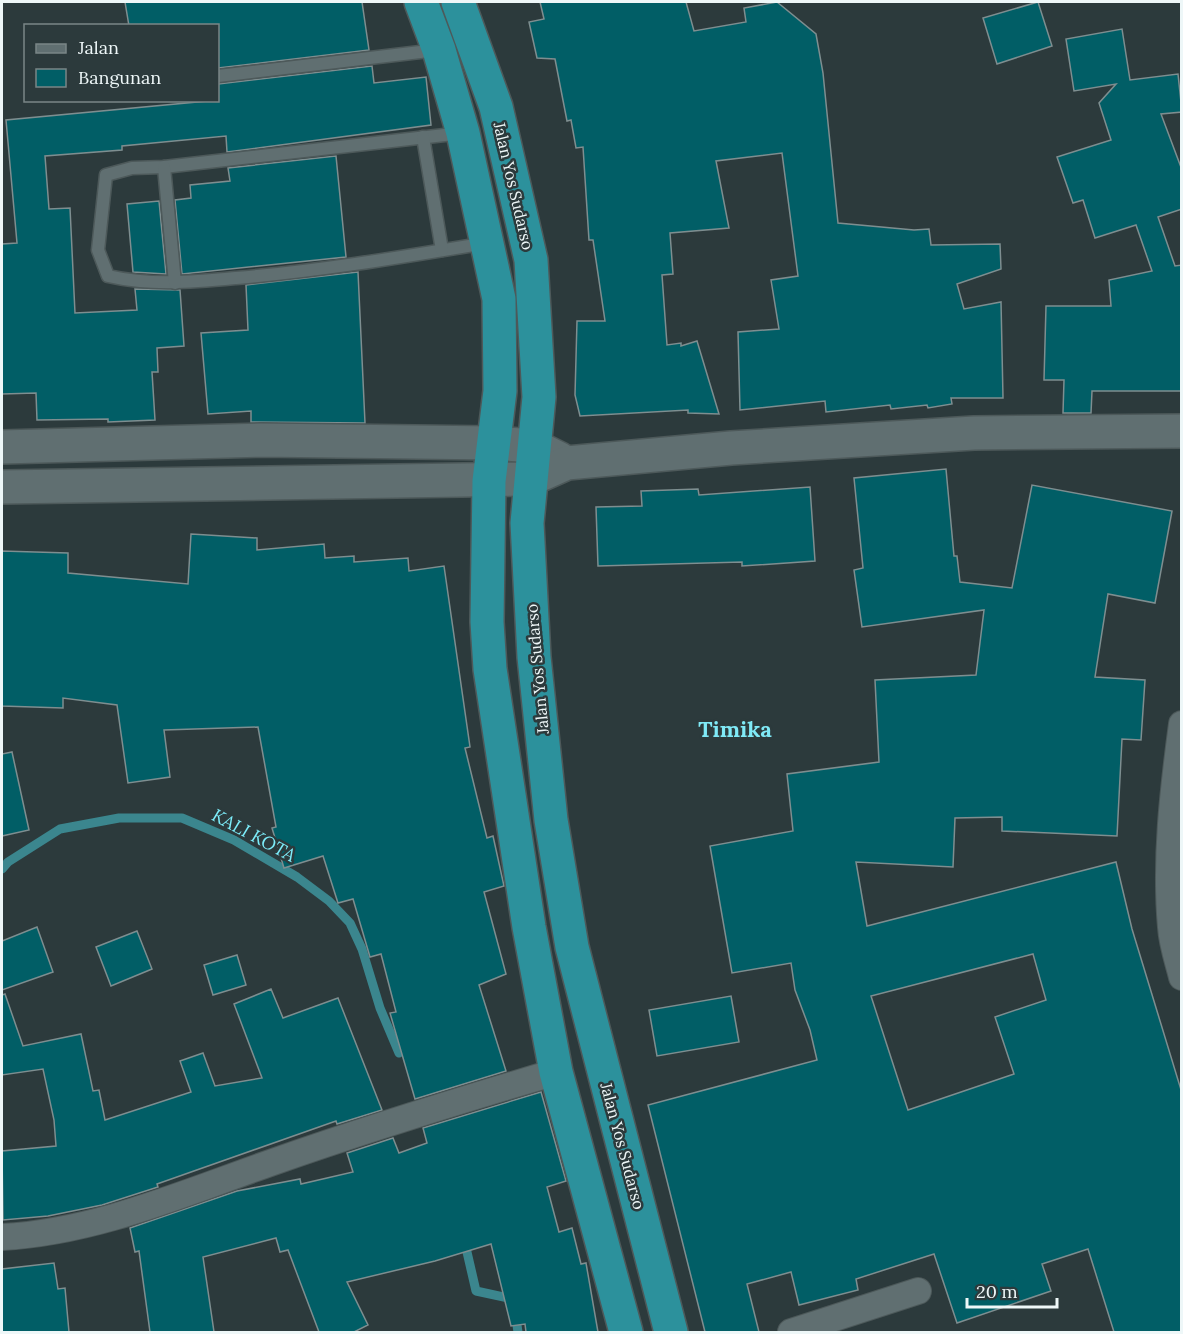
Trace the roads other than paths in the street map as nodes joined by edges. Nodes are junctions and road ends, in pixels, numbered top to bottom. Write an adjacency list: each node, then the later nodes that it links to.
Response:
1 (421, 2): 3 (highway)
2 (458, 2): 13 (highway, Jalan Yos Sudarso)
3 (439, 50): 4 (lane); 5 (highway)
4 (219, 76)
5 (463, 133): 6 (lane); 8 (highway)
6 (423, 137): 7 (lane); 9 (lane)
7 (164, 167): 10 (lane); 10 (lane)
8 (487, 243): 9 (lane); 12 (highway)
9 (442, 250): 10 (lane)
10 (175, 283)
11 (1182, 431): 15 (street)
12 (493, 443): 13 (street); 14 (street); 17 (highway)
13 (534, 446): 15 (street); 16 (highway, Jalan Yos Sudarso)
14 (2, 447)
15 (567, 463): 16 (street)
16 (531, 479): 17 (street); 26 (highway, Jalan Yos Sudarso)
17 (489, 481): 18 (street); 22 (highway)
18 (2, 487)
19 (1182, 724): 20 (street)
20 (1176, 928): 21 (street)
21 (1182, 977)
22 (556, 1072): 23 (street); 25 (highway)
23 (2, 1237)
24 (918, 1291): 27 (street)
25 (626, 1332)
26 (671, 1332)
27 (791, 1332)

